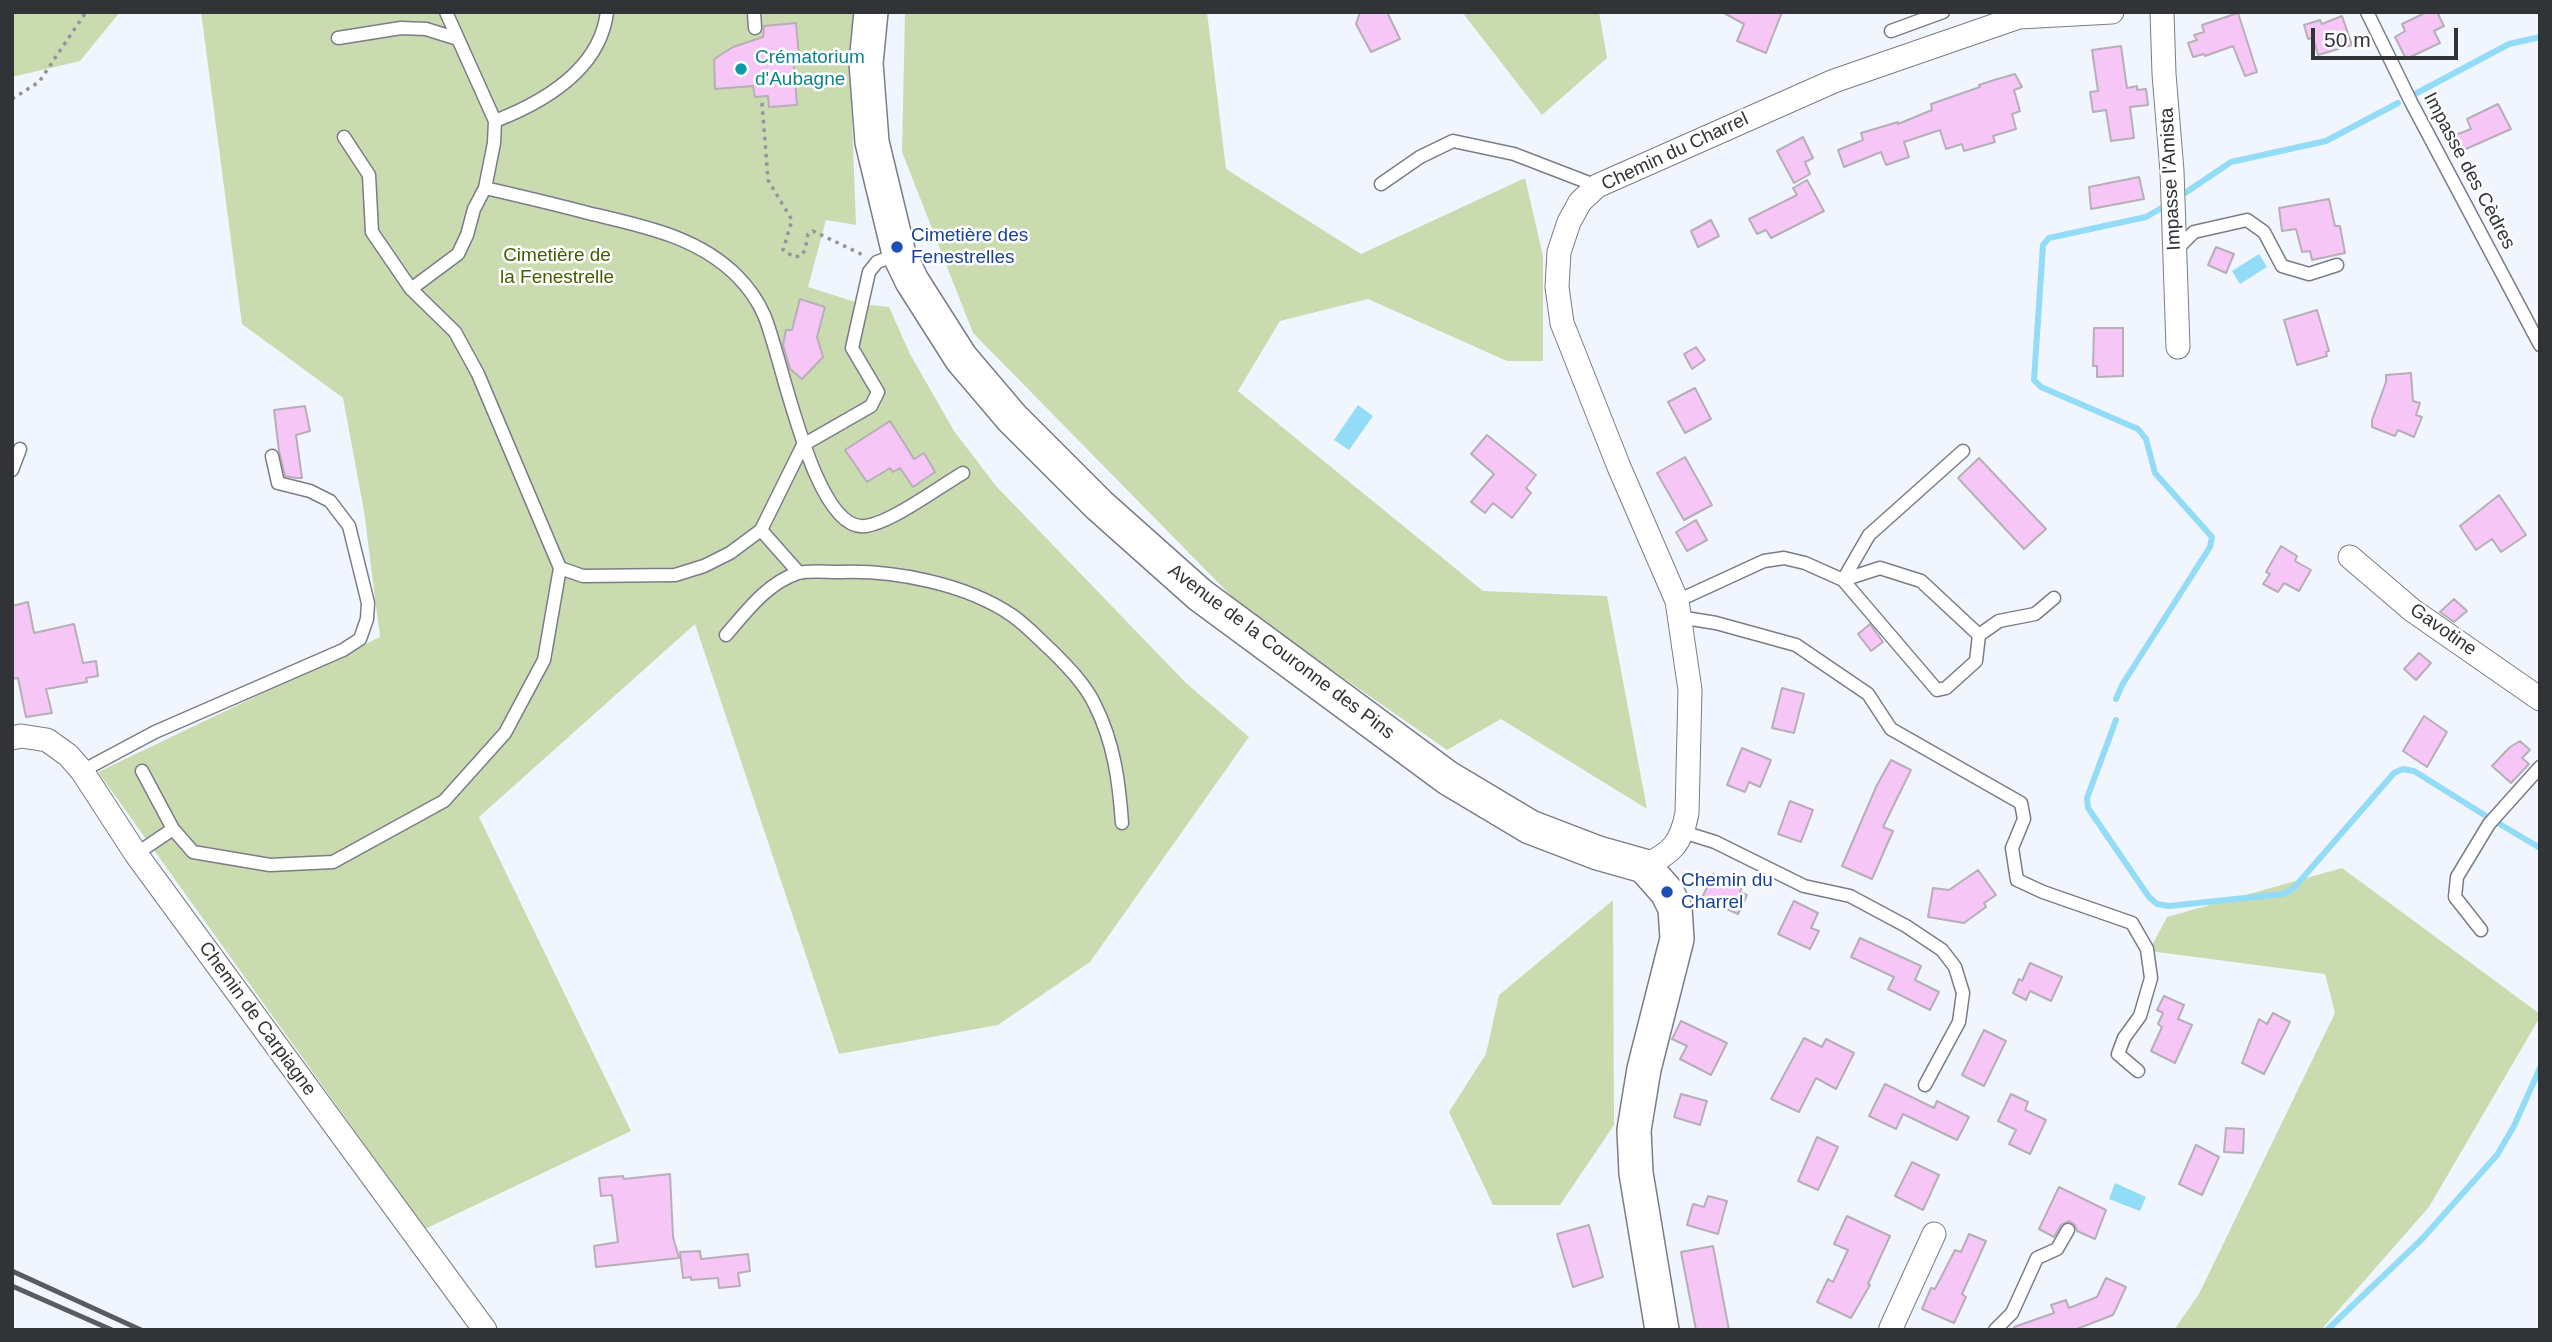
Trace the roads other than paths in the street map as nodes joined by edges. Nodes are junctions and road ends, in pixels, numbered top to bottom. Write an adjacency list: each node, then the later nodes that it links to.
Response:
1 (446, 12): 13 (lane)
2 (607, 12): 14 (lane)
3 (754, 12): 10 (lane)
4 (871, 12): 20 (street, Avenue de la Couronne des Pins)
5 (1943, 12): 11 (lane)
6 (2112, 12): 9 (street, Chemin du Charrel)
7 (2162, 12): 19 (street, Impasse l'Amista)
8 (2367, 12): 23 (lane, Impasse des Cèdres)
9 (2018, 14): 17 (street, Chemin du Charrel)
10 (755, 28)
11 (1891, 31)
12 (338, 38): 13 (lane)
13 (458, 39): 14 (lane)
14 (495, 121): 18 (lane)
15 (344, 137): 22 (lane)
16 (1381, 184): 17 (lane)
17 (1597, 186): 37 (street, Chemin du Charrel)
18 (485, 188): 22 (lane); 25 (lane)
19 (2175, 251): 21 (lane); 24 (street, Impasse l'Amista)
20 (888, 258): 25 (lane); 49 (street, Avenue de la Couronne des Pins)
21 (2337, 265)
22 (411, 289): 33 (lane)
23 (2540, 345)
24 (2178, 347)
25 (803, 445): 30 (lane); 31 (lane)
26 (20, 449): 29 (lane)
27 (1963, 451): 35 (lane)
28 (272, 456): 43 (lane)
29 (12, 470)
30 (963, 473)
31 (761, 530): 33 (lane); 34 (lane)
32 (2350, 557): 40 (street, Gavotine)
33 (560, 569): 46 (lane)
34 (799, 573): 38 (lane); 45 (lane)
35 (1843, 580): 37 (lane); 39 (lane); 39 (lane)
36 (2054, 598): 39 (lane)
37 (1678, 609): 47 (street, Chemin du Charrel); 51 (lane)
38 (726, 635)
39 (1979, 635)
40 (2540, 699)
41 (12, 738): 43 (street, Chemin de Carpiagne)
42 (2540, 767): 50 (lane)
43 (82, 771): 48 (street, Chemin de Carpiagne)
44 (142, 771): 46 (lane)
45 (1122, 823)
46 (173, 829): 48 (lane)
47 (1683, 832): 49 (street); 52 (lane)
48 (136, 854): 55 (street, Chemin de Carpiagne)
49 (1644, 866): 56 (street)
50 (2481, 930)
51 (2138, 1071)
52 (1925, 1085)
53 (2068, 1230): 58 (lane)
54 (1934, 1234): 57 (street)
55 (485, 1330)
56 (1662, 1330)
57 (1893, 1330)
58 (1995, 1330)

